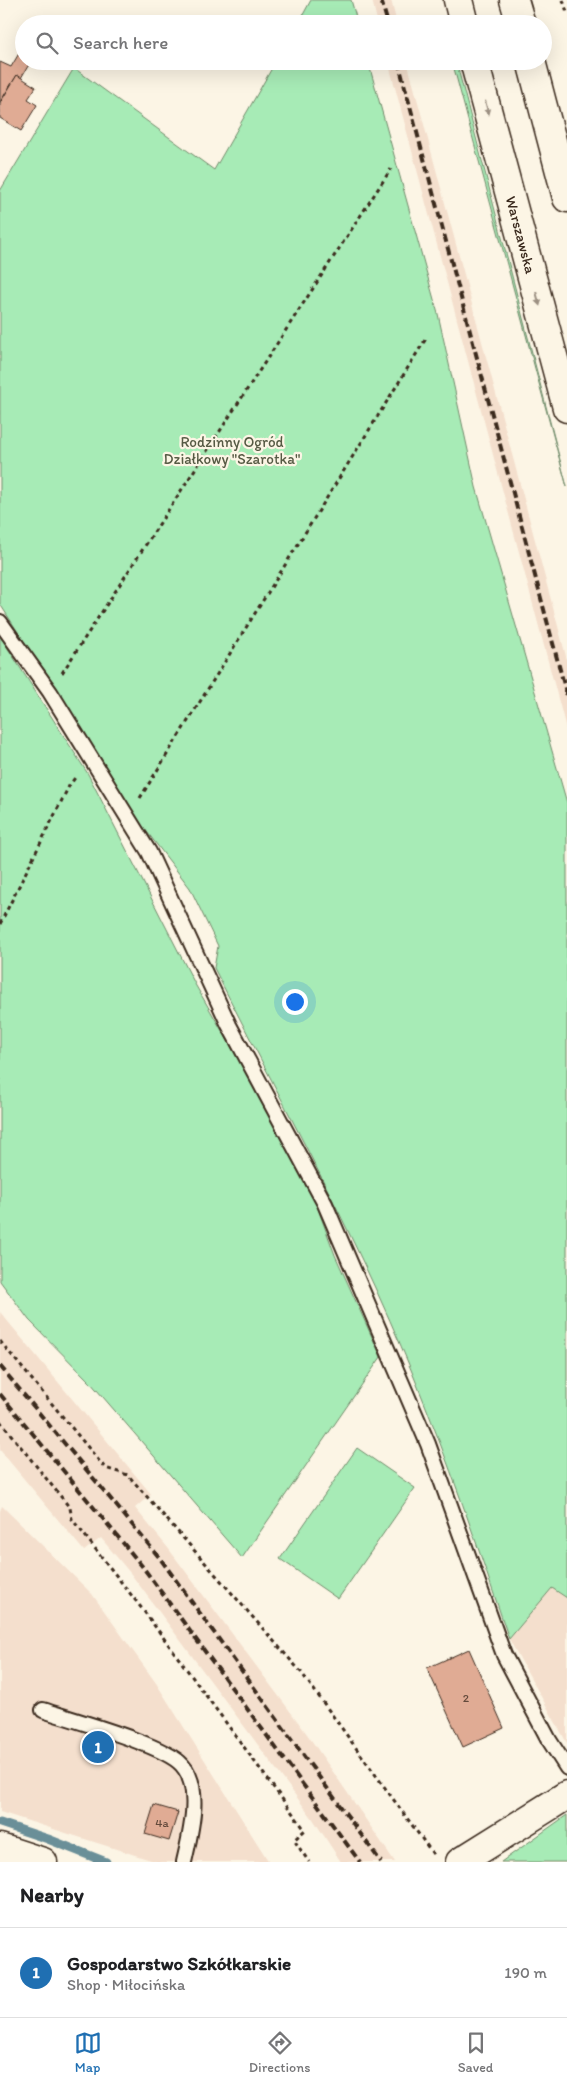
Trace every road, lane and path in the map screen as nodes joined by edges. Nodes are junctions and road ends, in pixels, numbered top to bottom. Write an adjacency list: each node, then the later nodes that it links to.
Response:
1 (458, 0): 5 (main road)
2 (514, 0): 6 (main road)
3 (563, 0): 4 (path)
4 (567, 12)
5 (462, 15)
6 (518, 15)
7 (476, 70): 12 (main road, Warszawska, one-way to 12)
8 (532, 70): 10 (main road)
9 (391, 169): 14 (path)
10 (567, 198)
11 (427, 336): 16 (path)
12 (567, 408)
13 (0, 622): 14 (lane)
14 (50, 692): 15 (lane)
15 (91, 759): 16 (lane); 17 (path)
16 (128, 818): 21 (lane)
17 (0, 924)
18 (0, 1341): 24 (path)
19 (0, 1421): 27 (path)
20 (43, 1710): 26 (lane)
21 (567, 1768)
22 (567, 1795): 24 (main road)
23 (0, 1848): 25 (main road)
24 (449, 1861)
25 (43, 1862)
26 (184, 1862)
27 (309, 1862)

